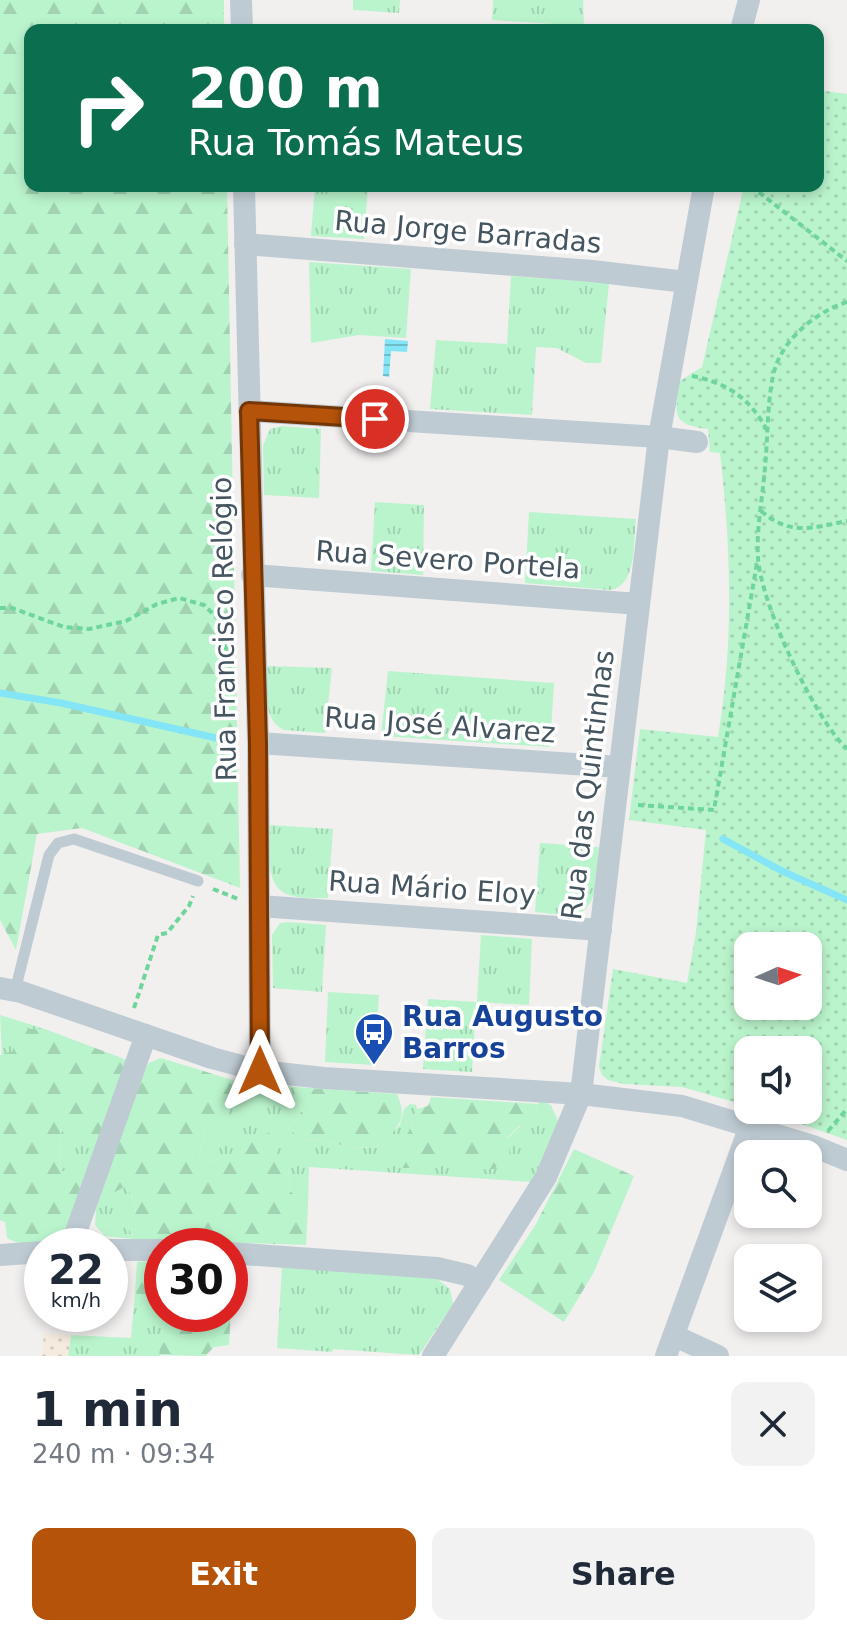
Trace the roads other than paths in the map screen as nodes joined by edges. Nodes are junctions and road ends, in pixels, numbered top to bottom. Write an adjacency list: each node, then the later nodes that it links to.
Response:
1 (241, 0): 3 (street)
2 (749, 0): 4 (street)
3 (242, 24)
4 (743, 24)
5 (244, 192): 7 (street, Rua Francisco Relógio)
6 (703, 192): 8 (street, Rua das Quintinhas)
7 (245, 244): 8 (street, Rua Jorge Barradas); 9 (street, Rua Francisco Relógio)
8 (686, 282): 10 (street, Rua das Quintinhas)
9 (249, 411): 10 (street); 12 (street, Rua Francisco Relógio)
10 (659, 437): 11 (street); 13 (street, Rua das Quintinhas)
11 (697, 442)
12 (252, 575): 13 (street, Rua Severo Portela); 14 (street, Rua Francisco Relógio)
13 (639, 604): 15 (street, Rua das Quintinhas)
14 (258, 743): 15 (street, Rua José Alvarez); 17 (street, Rua Francisco Relógio)
15 (619, 767): 18 (street, Rua das Quintinhas)
16 (198, 881): 19 (lane)
17 (259, 906): 18 (street, Rua Mário Eloy); 21 (street, Rua Francisco Relógio)
18 (601, 930): 22 (street, Rua das Quintinhas)
19 (8, 989): 20 (street)
20 (136, 1032): 21 (street); 25 (street)
21 (260, 1071): 22 (street)
22 (581, 1094): 23 (street); 29 (street, Rua das Quintinhas)
23 (750, 1126): 24 (street); 30 (street)
24 (847, 1160)
25 (76, 1228)
26 (24, 1253): 28 (street)
27 (248, 1254): 29 (street)
28 (0, 1255)
29 (480, 1282): 31 (street, Rua das Quintinhas)
30 (670, 1346): 32 (street)
31 (433, 1356)
32 (718, 1356)

